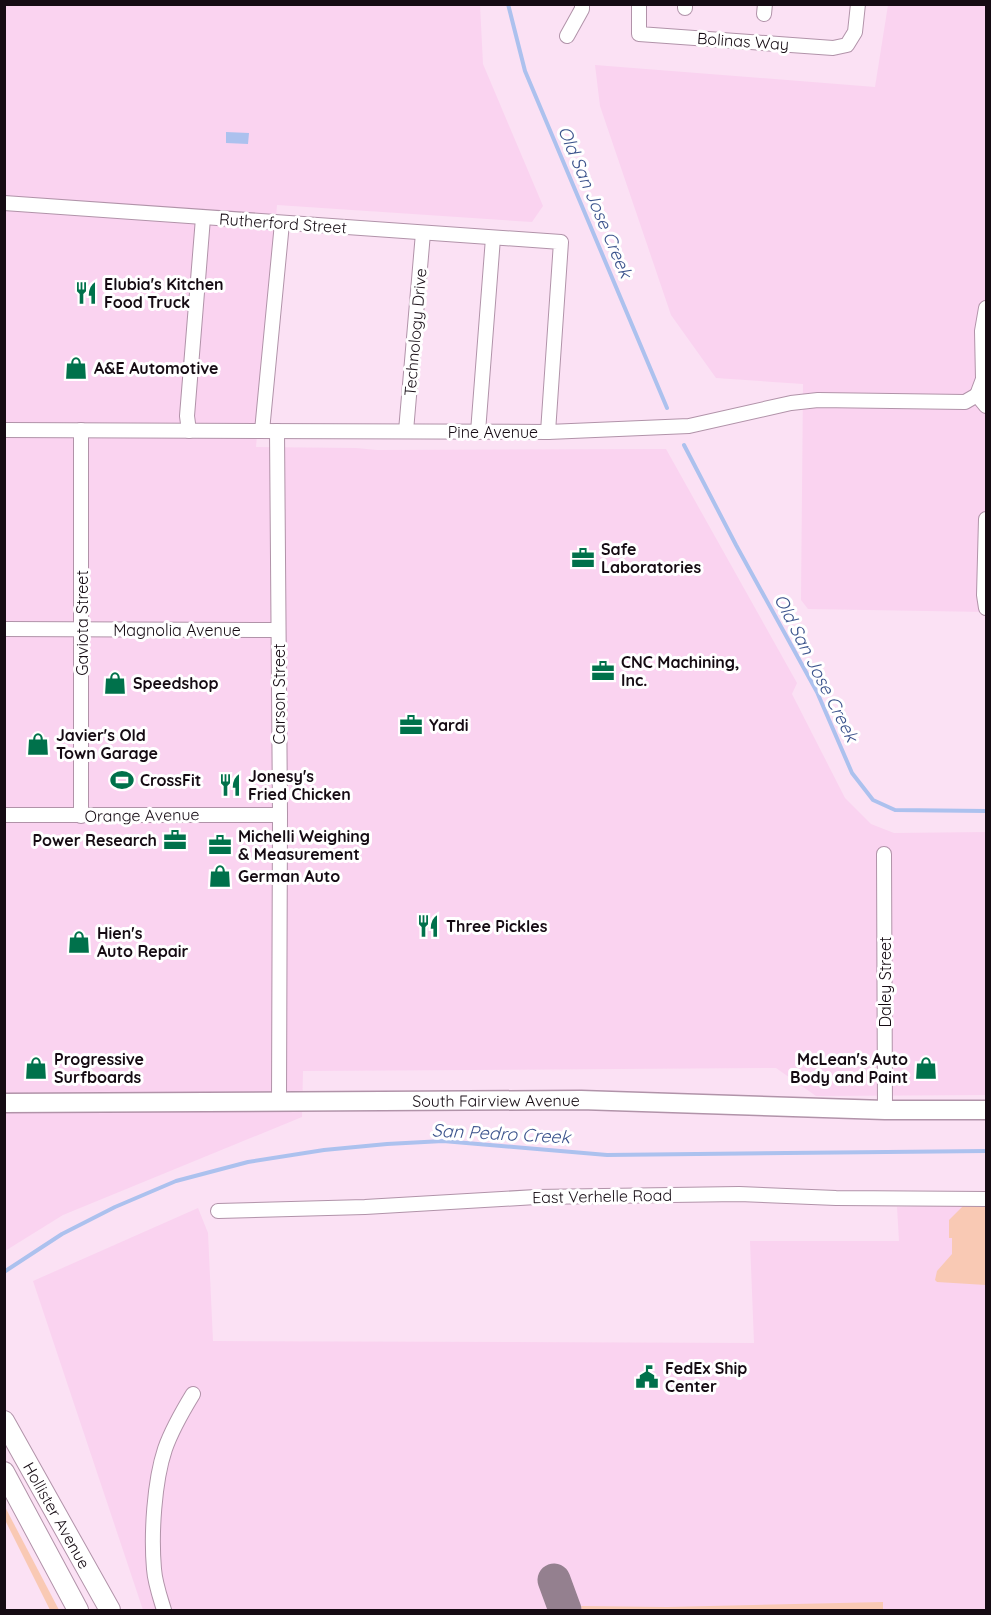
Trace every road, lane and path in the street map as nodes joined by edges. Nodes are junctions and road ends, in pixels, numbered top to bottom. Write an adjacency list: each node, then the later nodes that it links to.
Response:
1 (582, 4): 4 (street)
2 (639, 4): 3 (street, Bolinas Way)
3 (858, 4)
4 (567, 36)
5 (4, 203): 6 (street, Rutherford Street)
6 (203, 218): 7 (street, Rutherford Street); 16 (street)
7 (282, 223): 8 (street, Rutherford Street); 14 (street)
8 (423, 233): 9 (street, Rutherford Street); 15 (street, Technology Drive)
9 (493, 238): 18 (street); 19 (street, Rutherford Street)
10 (987, 308): 11 (street)
11 (982, 401): 19 (street, Pine Avenue)
12 (4, 430): 13 (street, Pine Avenue)
13 (81, 430): 16 (street, Pine Avenue); 23 (street, Gaviota Street)
14 (262, 430): 16 (street, Pine Avenue); 17 (street, Pine Avenue)
15 (406, 430): 17 (street, Pine Avenue); 18 (street, Pine Avenue)
16 (189, 431)
17 (277, 431): 24 (street, Carson Street)
18 (478, 432): 19 (street, Pine Avenue)
19 (548, 432)
20 (987, 519): 21 (street)
21 (987, 608)
22 (4, 629): 23 (street, Magnolia Avenue)
23 (82, 629): 24 (street, Magnolia Avenue); 27 (street, Gaviota Street)
24 (278, 630): 26 (street, Carson Street)
25 (4, 815): 27 (street, Orange Avenue)
26 (280, 815): 27 (street, Orange Avenue); 29 (street, Carson Street)
27 (81, 816)
28 (884, 854): 31 (street, Daley Street)
29 (279, 1102): 30 (street, South Fairview Avenue); 31 (street, South Fairview Avenue)
30 (4, 1103)
31 (885, 1110): 32 (street, South Fairview Avenue)
32 (987, 1110)
33 (987, 1199): 34 (street, East Verhelle Road)
34 (218, 1211)
35 (193, 1394): 40 (street)
36 (4, 1421): 39 (main road, Hollister Avenue)
37 (4, 1472): 38 (main road, Hollister Avenue)
38 (78, 1611)
39 (110, 1611)
40 (164, 1611)

